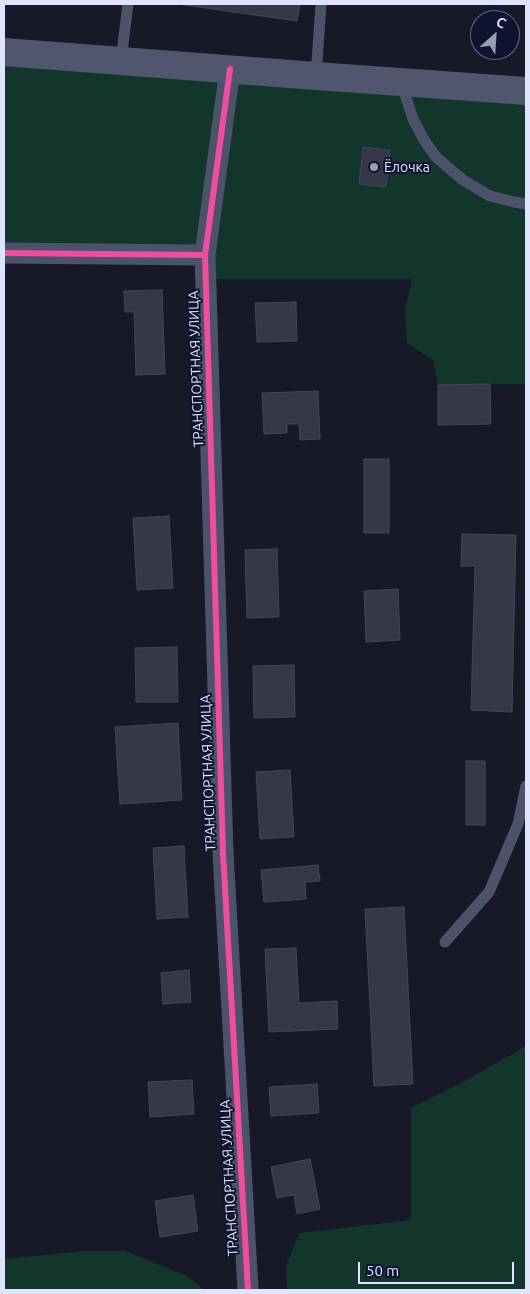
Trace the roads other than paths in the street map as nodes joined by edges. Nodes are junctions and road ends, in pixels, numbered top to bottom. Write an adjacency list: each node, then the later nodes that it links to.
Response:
1 (128, 4): 4 (lane)
2 (321, 4): 6 (lane)
3 (4, 52): 4 (main road)
4 (121, 61): 5 (main road)
5 (230, 69): 6 (main road); 11 (street, ТРАНСПОРТНАЯ УЛИЦА)
6 (316, 76): 7 (main road)
7 (401, 82): 8 (main road); 9 (lane)
8 (526, 90)
9 (526, 204)
10 (4, 253): 11 (street)
11 (205, 255): 14 (street, ТРАНСПОРТНАЯ УЛИЦА)
12 (526, 786): 13 (lane)
13 (445, 942)
14 (248, 1290)

